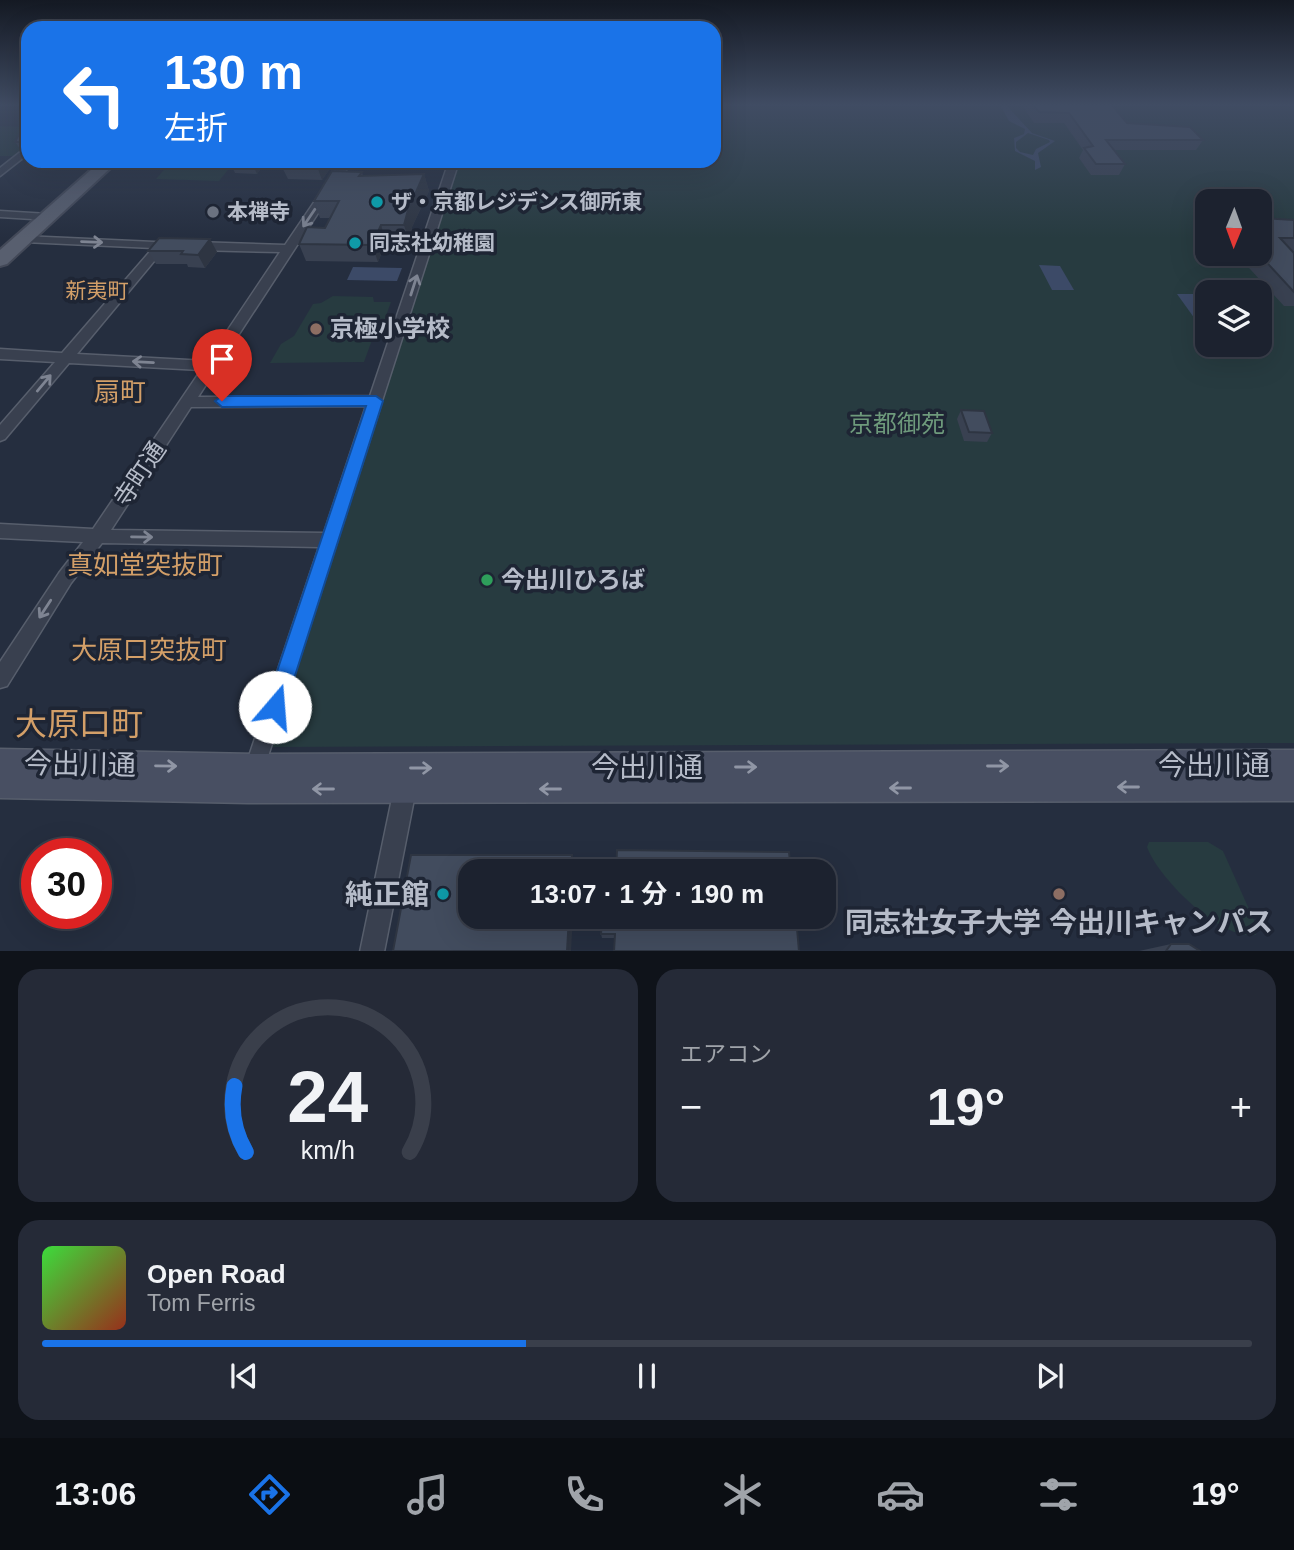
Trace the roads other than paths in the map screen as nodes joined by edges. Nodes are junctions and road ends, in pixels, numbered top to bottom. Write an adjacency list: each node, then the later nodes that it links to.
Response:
1 (21, 155): 5 (street)
2 (102, 168): 7 (main road)
3 (342, 168): 10 (street, 寺町通, one-way to 10)
4 (452, 168): 15 (street, one-way to 4)
5 (0, 173)
6 (0, 214): 7 (street)
7 (48, 217): 8 (main road)
8 (24, 239): 9 (street, one-way to 9); 11 (main road)
9 (162, 245): 10 (street); 13 (street)
10 (288, 249): 14 (street, 寺町通)
11 (0, 260)
12 (0, 354): 13 (street)
13 (65, 358): 14 (street, one-way to 13); 17 (street, one-way to 13)
14 (211, 366): 16 (street, 寺町通)
15 (376, 401): 16 (street); 20 (street)
16 (188, 402): 19 (street, 寺町通)
17 (0, 435)
18 (0, 531): 19 (street)
19 (98, 537): 20 (street, one-way to 20); 21 (street, 寺町通, one-way to 21)
20 (330, 540): 24 (street)
21 (0, 679)
22 (0, 762): 24 (main road, 今出川通, one-way to 24)
23 (1294, 764): 24 (main road, 今出川通, one-way to 23)
24 (255, 768)
25 (0, 784): 27 (main road, 今出川通, one-way to 25)
26 (1294, 786): 27 (main road, 今出川通, one-way to 27)
27 (405, 789): 28 (street)
28 (372, 951)

